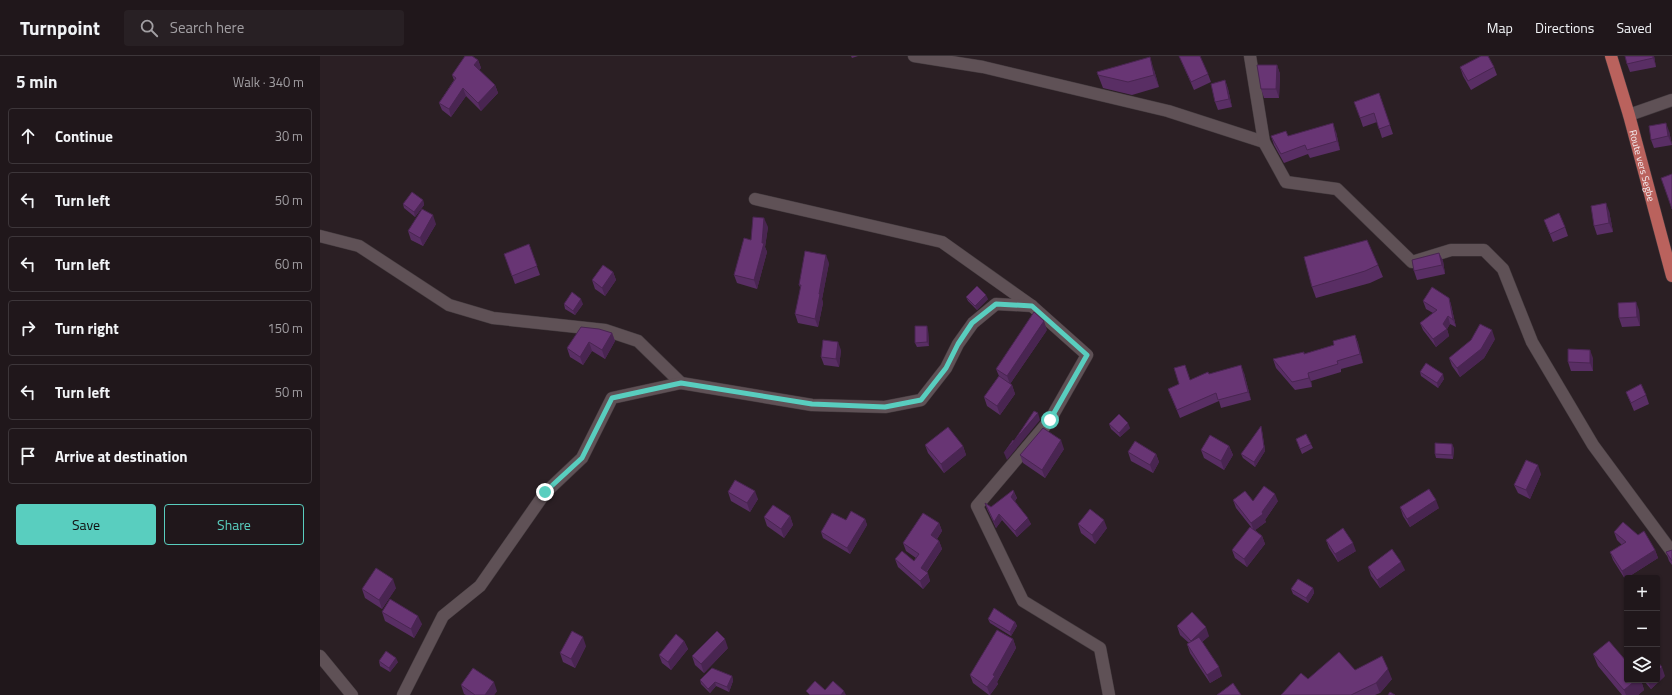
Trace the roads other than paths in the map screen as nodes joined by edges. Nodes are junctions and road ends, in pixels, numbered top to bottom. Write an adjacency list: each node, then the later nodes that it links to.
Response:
1 (914, 56): 6 (street)
2 (1250, 56): 6 (street)
3 (1611, 56): 5 (main road, Route vers Segbe)
4 (1672, 100): 5 (street)
5 (1629, 115): 9 (main road, Route vers Segbe)
6 (1264, 142): 12 (street)
7 (755, 199): 10 (street)
8 (320, 236): 11 (street)
9 (1672, 276)
10 (1032, 306): 11 (street); 16 (street)
11 (681, 383): 15 (street)
12 (1672, 552)
13 (320, 656): 14 (street)
14 (352, 695)
15 (403, 695)
16 (1109, 695)

